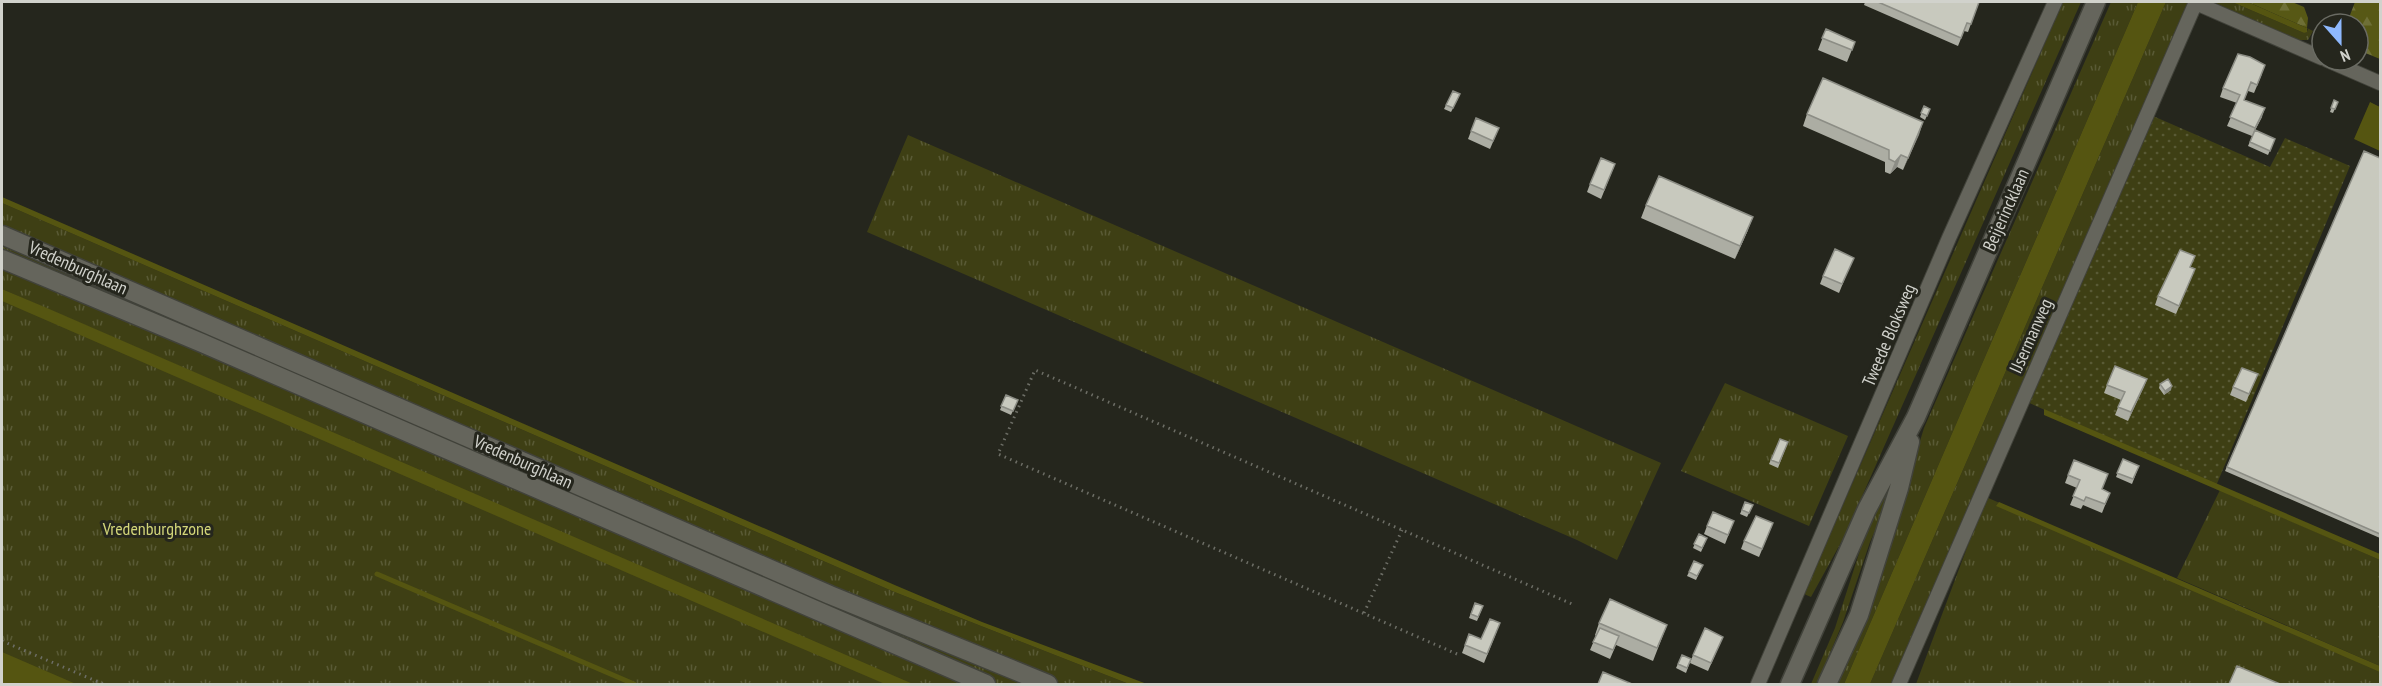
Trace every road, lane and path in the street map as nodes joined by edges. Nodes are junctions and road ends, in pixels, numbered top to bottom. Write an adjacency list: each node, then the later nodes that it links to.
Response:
1 (2055, 2): 18 (street, Tweede Bloksweg)
2 (2096, 2): 9 (main road, Beijerincklaan)
3 (2196, 2): 4 (street); 21 (street, IJsermanweg)
4 (2310, 53)
5 (2355, 72): 6 (street)
6 (2380, 83)
7 (2, 235): 17 (main road, Vredenburghlaan)
8 (2, 259): 16 (main road, Vredenburghlaan)
9 (1916, 417): 19 (main road, Beijerincklaan); 20 (main road, Beijerincklaan)
10 (1402, 530): 11 (path); 12 (path); 12 (path)
11 (1572, 604)
12 (1364, 613): 14 (path)
13 (2, 641): 15 (path)
14 (1457, 654)
15 (103, 684)
16 (986, 684)
17 (1048, 684)
18 (1758, 684)
19 (1790, 684)
20 (1827, 684)
21 (1899, 684)

